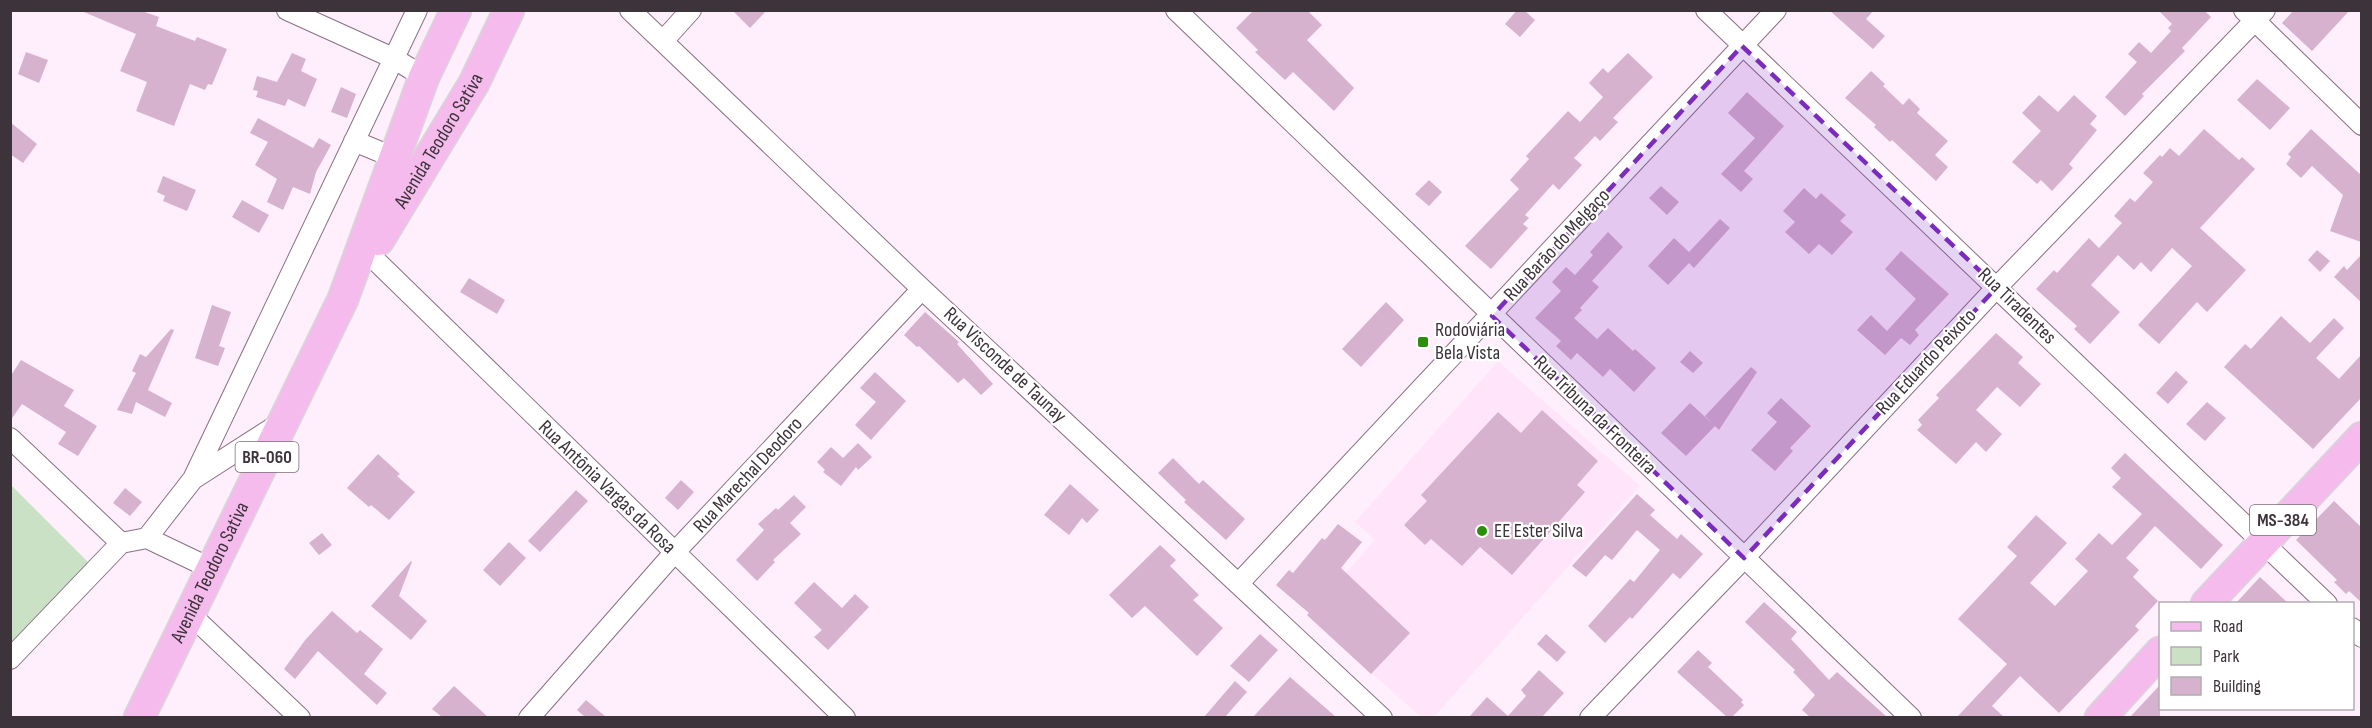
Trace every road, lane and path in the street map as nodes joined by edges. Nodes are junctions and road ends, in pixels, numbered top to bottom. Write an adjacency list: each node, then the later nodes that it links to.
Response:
1 (287, 10): 13 (street)
2 (417, 10): 13 (street)
3 (456, 10): 14 (main road, Avenida Teodoro Sativa / BR-060)
4 (509, 10): 15 (main road, Avenida Teodoro Sativa / BR-060)
5 (630, 10): 11 (street, Rua Visconde de Taunay)
6 (691, 10): 11 (street)
7 (1706, 10): 12 (street, Rua Tiradentes)
8 (1776, 10): 12 (street, Rua Barão do Melgaço)
9 (1182, 12): 23 (street, Rua Tribuna da Fronteira)
10 (2255, 14): 16 (street); 20 (street, Rua Eduardo Peixoto)
11 (663, 41): 21 (street, Rua Visconde de Taunay)
12 (1742, 46): 20 (street, Rua Tiradentes); 23 (street, Rua Barão do Melgaço)
13 (393, 58): 14 (street); 17 (street)
14 (427, 72): 15 (main road); 18 (main road, Avenida Teodoro Sativa / BR-060)
15 (474, 83): 19 (main road, Avenida Teodoro Sativa / BR-060)
16 (2361, 124)
17 (354, 141): 18 (street); 27 (street)
18 (395, 158): 22 (main road, Avenida Teodoro Sativa / BR-060)
19 (370, 255): 22 (main road, Avenida Teodoro Sativa / BR-060); 31 (street, Rua Antônia Vargas da Rosa)
20 (1997, 287): 29 (street, Rua Tiradentes); 32 (street, Rua Eduardo Peixoto)
21 (922, 289): 31 (street, Rua Marechal Deodoro); 34 (street, Rua Visconde de Taunay)
22 (343, 298): 24 (main road, Avenida Teodoro Sativa / BR-060)
23 (1491, 316): 32 (street, Rua Tribuna da Fronteira); 34 (street, Rua Barão do Melgaço)
24 (285, 420): 27 (street); 33 (main road, Avenida Teodoro Sativa / BR-060)
25 (2361, 437): 29 (main road, MS-384)
26 (10, 438): 30 (street)
27 (193, 479): 28 (street)
28 (147, 538): 30 (street); 33 (street)
29 (2264, 541): 35 (main road, MS-384); 36 (street, Rua Tiradentes)
30 (121, 543): 39 (street)
31 (674, 553): 42 (street, Rua Marechal Deodoro); 43 (street, Rua Antônia Vargas da Rosa)
32 (1744, 558): 45 (street, Rua Eduardo Peixoto); 46 (street, Rua Tribuna da Fronteira)
33 (212, 569): 37 (main road, Avenida Teodoro Sativa / BR-060)
34 (1239, 583): 44 (street, Rua Visconde de Taunay)
35 (2207, 602)
36 (2326, 602)
37 (190, 614): 40 (main road, Avenida Teodoro Sativa / BR-060); 41 (street)
38 (2159, 653): 47 (main road)
39 (10, 659)
40 (139, 717)
41 (300, 717)
42 (529, 717)
43 (845, 717)
44 (1382, 717)
45 (1590, 717)
46 (1911, 717)
47 (2100, 717)

